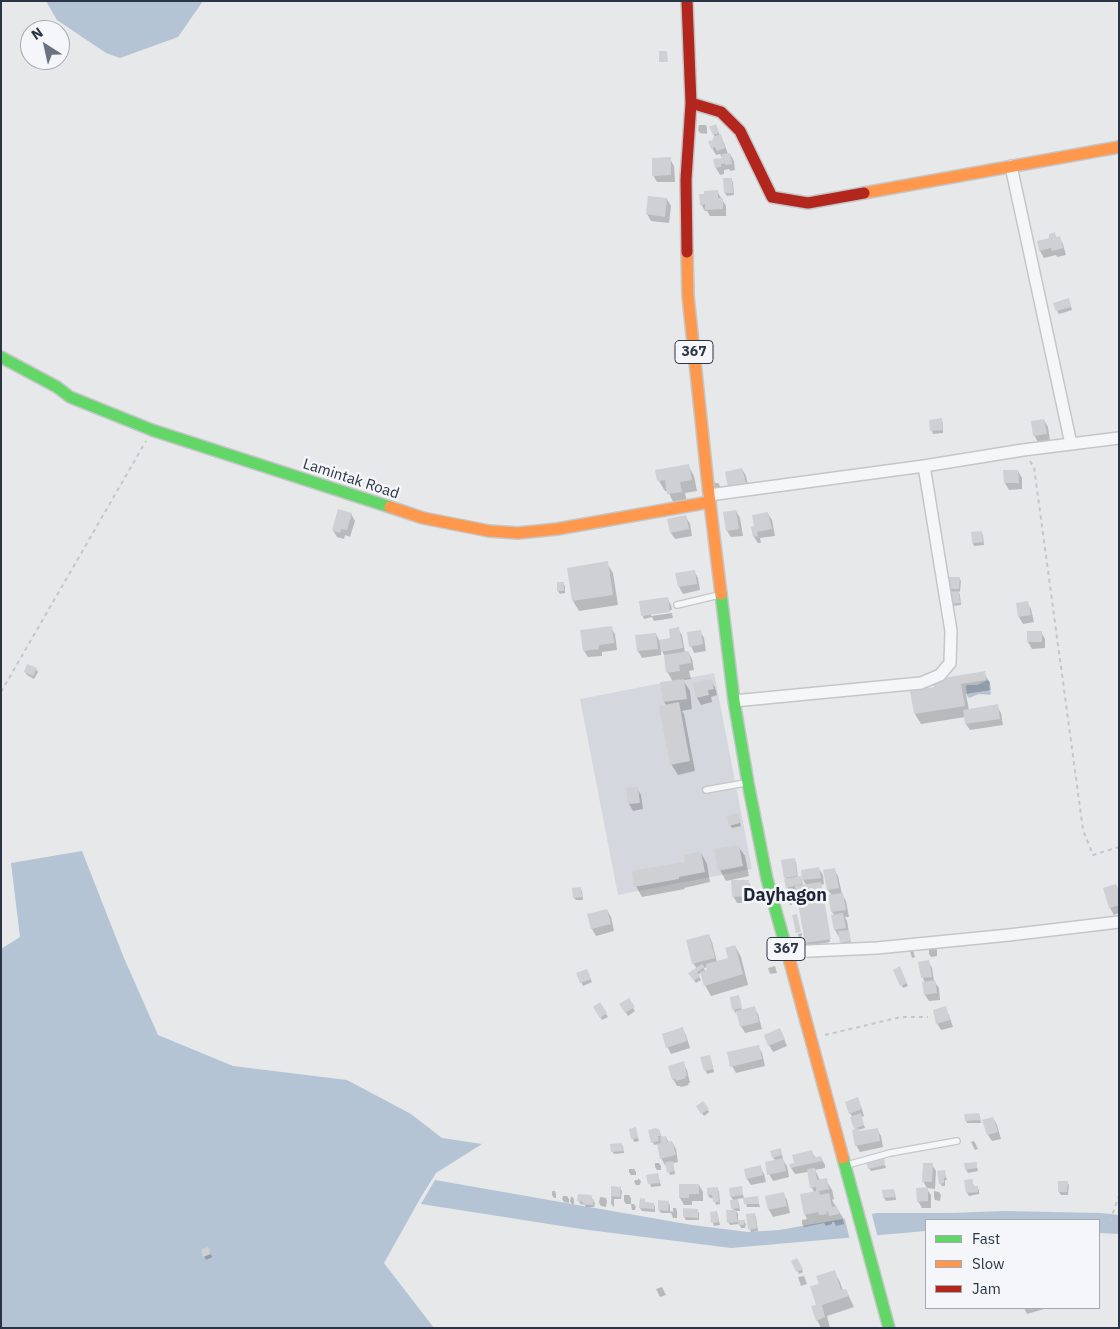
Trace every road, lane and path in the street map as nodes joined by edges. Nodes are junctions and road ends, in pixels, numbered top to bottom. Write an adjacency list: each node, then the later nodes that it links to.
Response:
1 (687, 1): 2 (main road, 367)
2 (691, 103): 4 (main road); 11 (main road, 367)
3 (1119, 147): 4 (main road)
4 (1011, 166): 8 (street)
5 (1, 357): 6 (main road, Lamintak Road)
6 (152, 430): 11 (main road, Lamintak Road); 14 (path)
7 (1119, 438): 8 (street)
8 (1071, 444): 9 (street)
9 (1023, 450): 10 (street); 18 (path)
10 (924, 466): 11 (street); 15 (street)
11 (710, 498): 12 (main road, 367)
12 (722, 594): 13 (lane); 15 (main road, 367)
13 (677, 605)
14 (1, 692)
15 (734, 701): 16 (main road, 367)
16 (748, 783): 17 (lane); 20 (main road, 367)
17 (706, 790)
18 (1119, 846)
19 (1119, 922): 20 (street)
20 (787, 952): 22 (main road, 367)
21 (928, 1017): 22 (path)
22 (810, 1036): 24 (main road, 367)
23 (957, 1141): 24 (lane)
24 (845, 1166): 27 (main road, 367)
25 (1119, 1196): 26 (path)
26 (1110, 1221)
27 (889, 1328)

